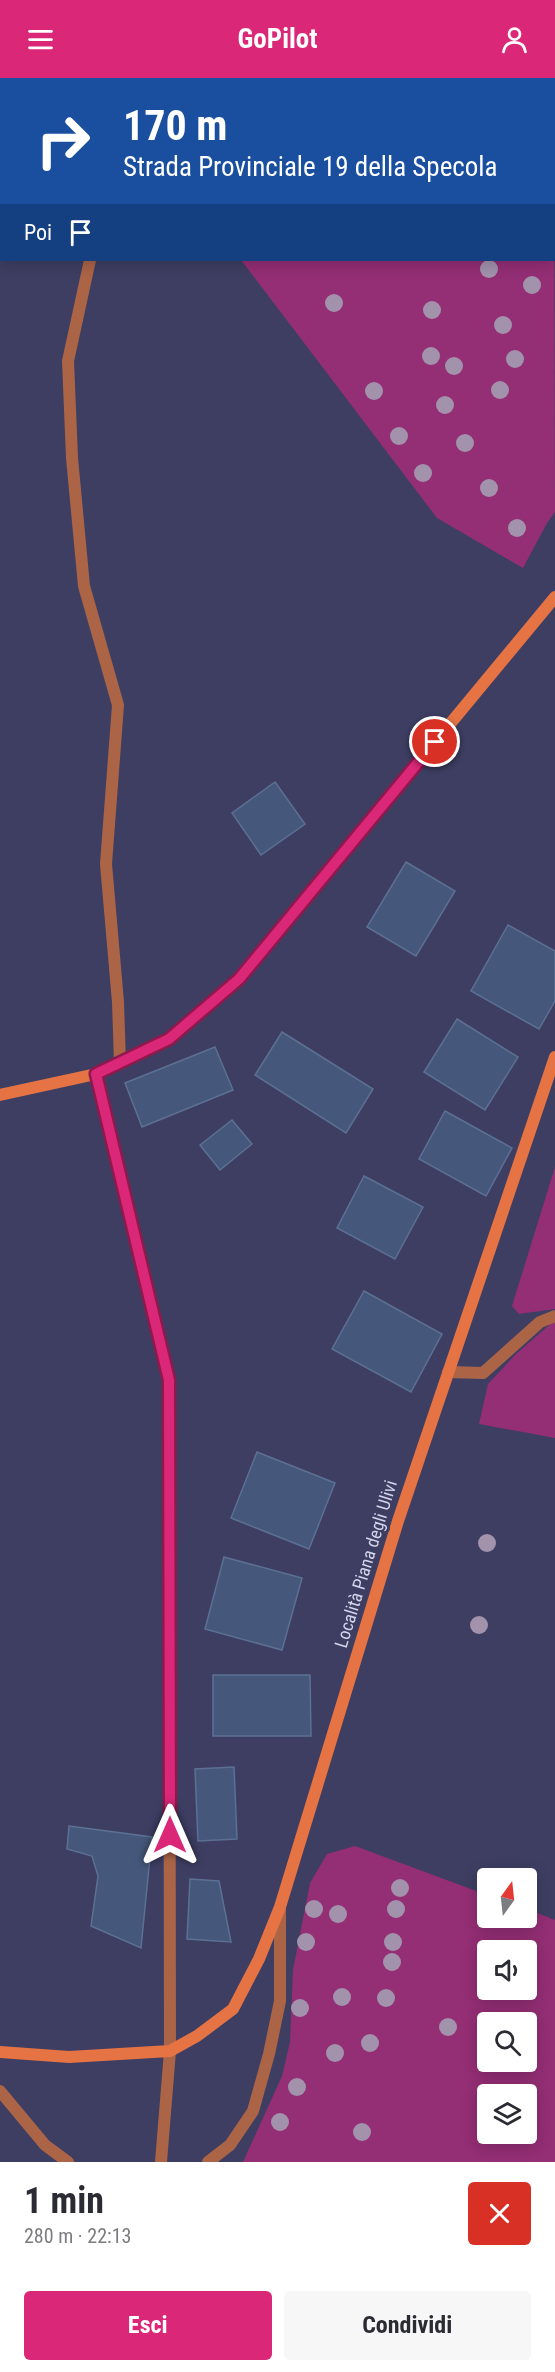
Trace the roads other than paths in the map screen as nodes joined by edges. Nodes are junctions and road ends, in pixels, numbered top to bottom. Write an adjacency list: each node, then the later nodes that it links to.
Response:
1 (549, 78): 2 (street)
2 (555, 78)
3 (90, 261): 6 (street)
4 (555, 597): 6 (main road)
5 (555, 1057): 8 (main road, Località Piana degli Ulivi)
6 (120, 1063): 7 (main road)
7 (96, 1074): 9 (main road); 13 (street)
8 (552, 1077): 11 (main road, Località Piana degli Ulivi)
9 (0, 1095)
10 (555, 1316): 11 (street)
11 (448, 1372): 12 (main road, Località Piana degli Ulivi)
12 (280, 1907): 13 (main road, Località Piana degli Ulivi); 18 (street)
13 (170, 2051): 14 (main road, Località Piana degli Ulivi); 17 (street)
14 (0, 2052)
15 (0, 2091): 16 (street)
16 (68, 2162)
17 (161, 2162)
18 (208, 2162)

